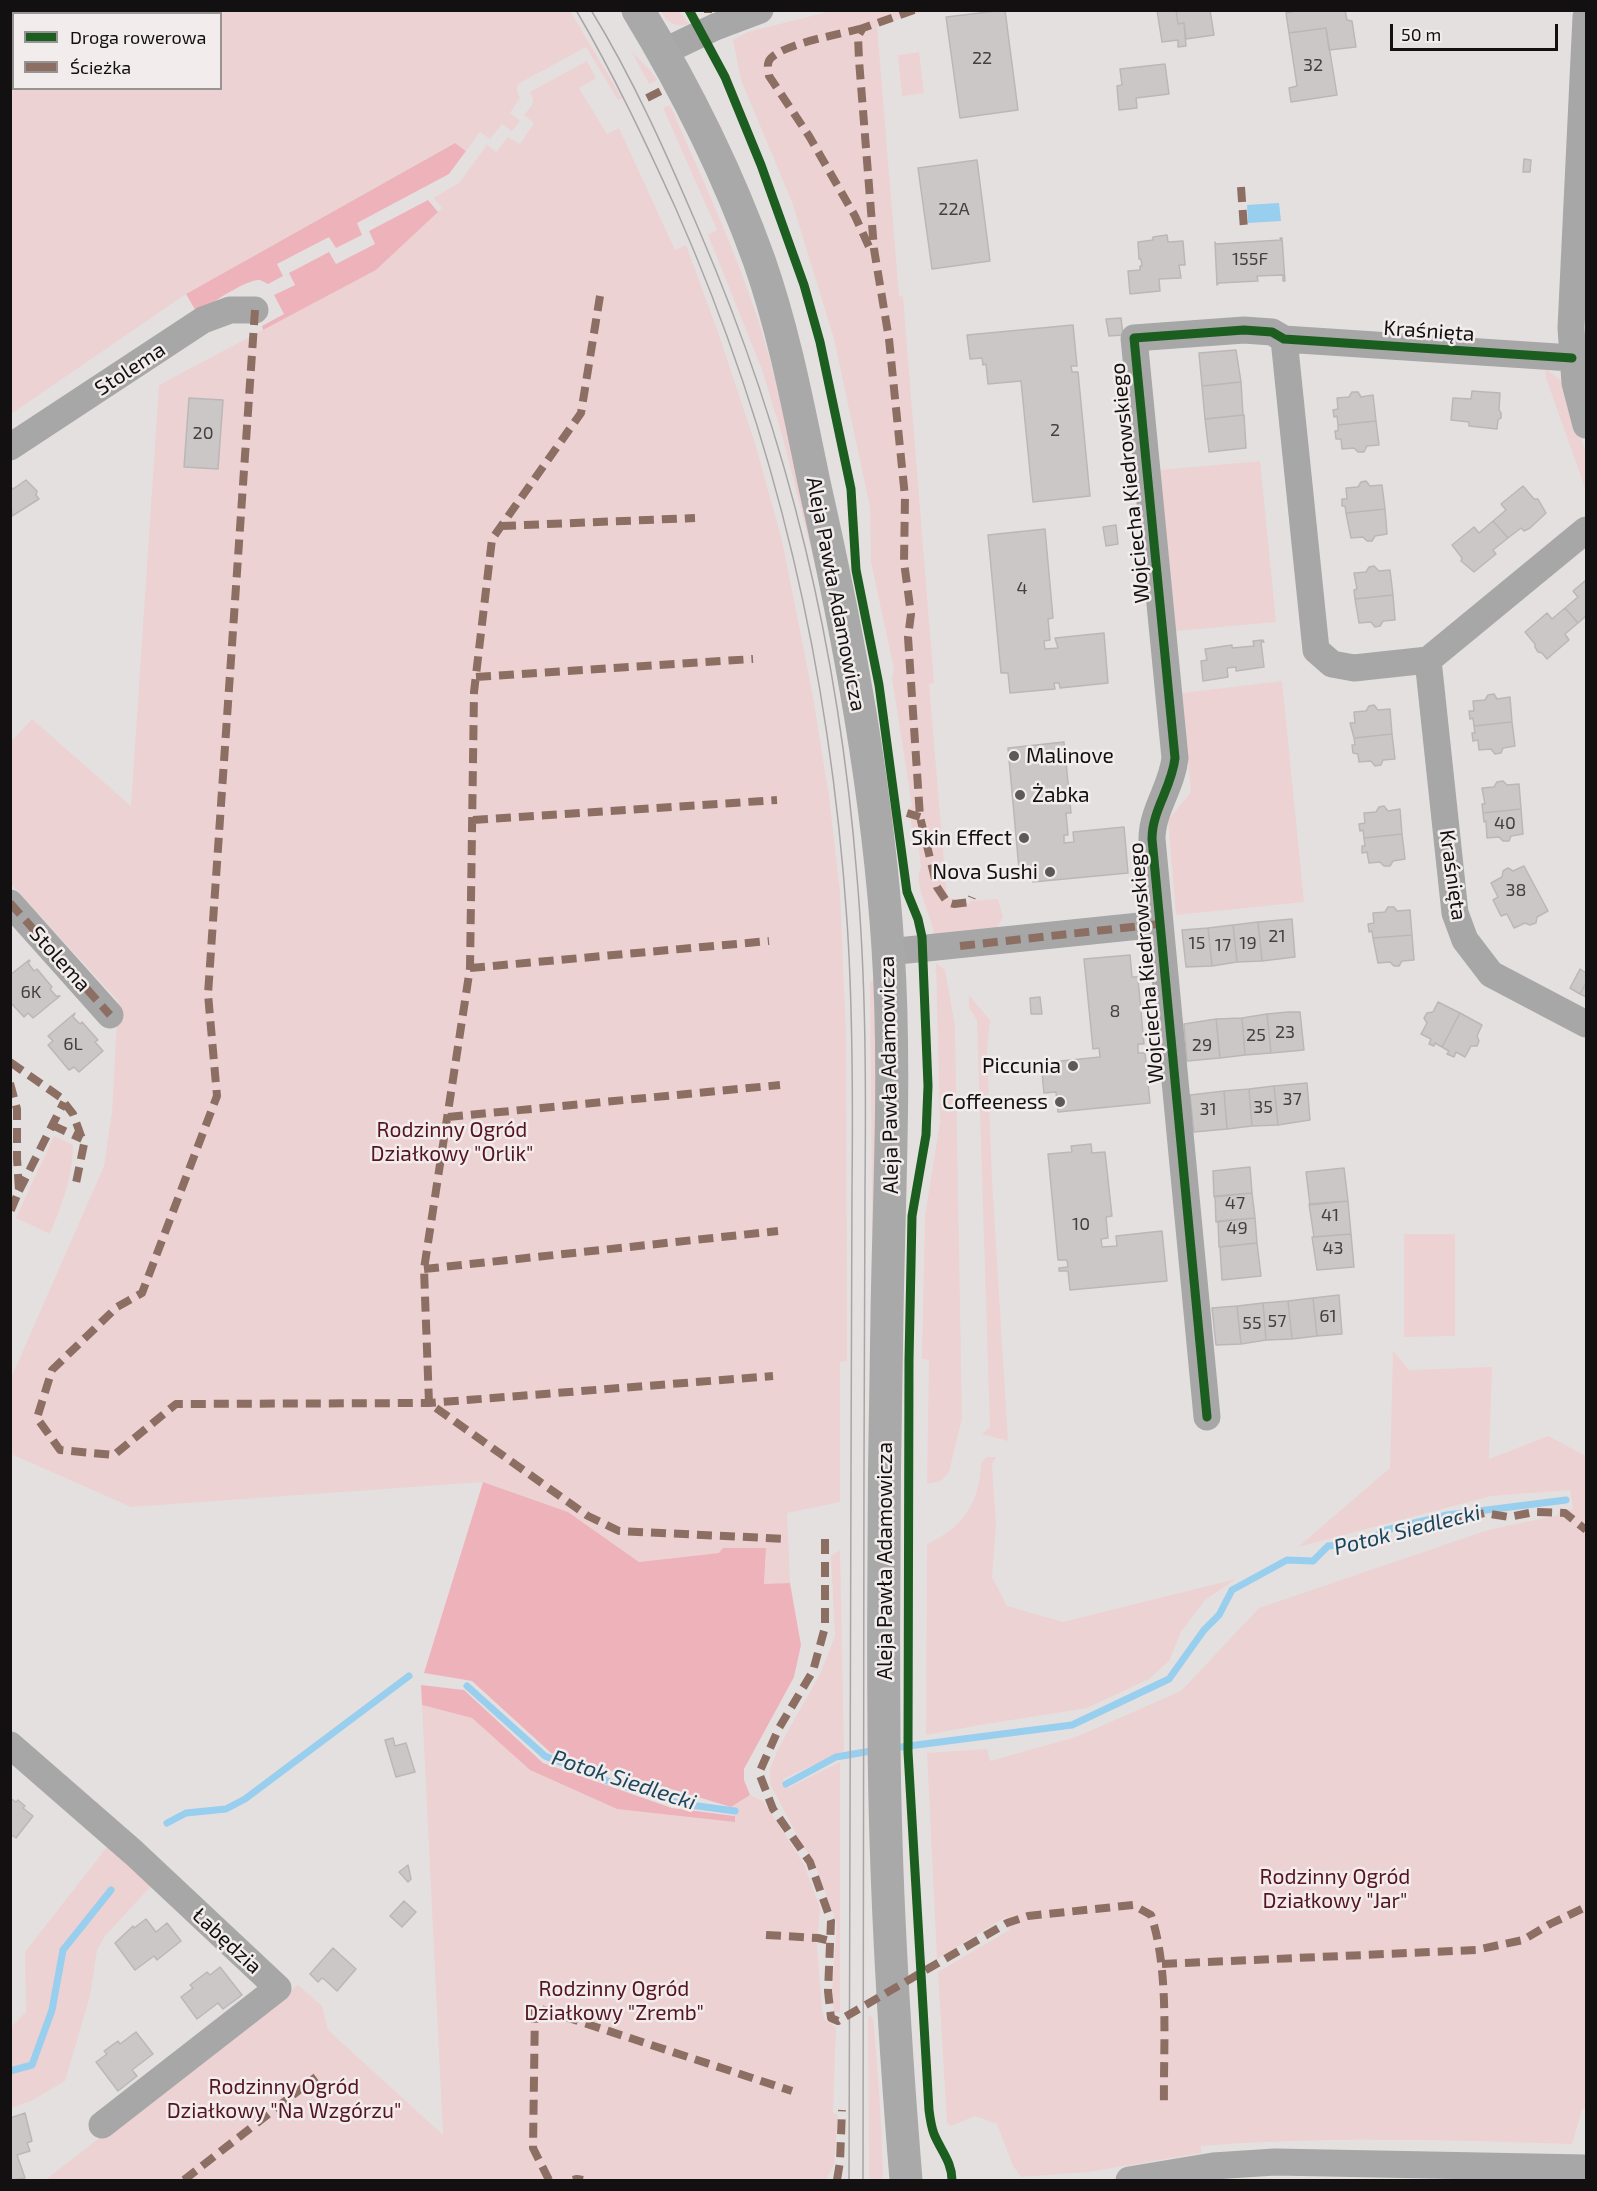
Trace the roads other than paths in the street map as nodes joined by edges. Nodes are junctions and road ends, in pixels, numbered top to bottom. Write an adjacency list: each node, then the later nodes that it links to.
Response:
1 (638, 10): 4 (main road, Aleja Pawła Adamowicza)
2 (760, 10): 4 (street)
3 (1587, 17): 7 (street)
4 (663, 52): 14 (main road, Aleja Pawła Adamowicza)
5 (255, 310): 9 (street, Stolema)
6 (1284, 339): 7 (street, Kraśnięta); 11 (street); 13 (street, Wojciecha Kiedrowskiego)
7 (1572, 358): 8 (street)
8 (1587, 425)
9 (10, 447)
10 (1587, 530): 11 (street)
11 (1428, 660): 16 (street, Kraśnięta)
12 (10, 903): 15 (street, Stolema)
13 (1159, 924): 14 (street, Wojciecha Kiedrowskiego); 17 (street, Wojciecha Kiedrowskiego)
14 (888, 952): 21 (main road, Aleja Pawła Adamowicza)
15 (110, 1015)
16 (1587, 1024)
17 (1207, 1418)
18 (10, 1745): 19 (street, Łabędzia)
19 (102, 2124)
20 (1587, 2168): 22 (street)
21 (906, 2181)
22 (1129, 2181)

